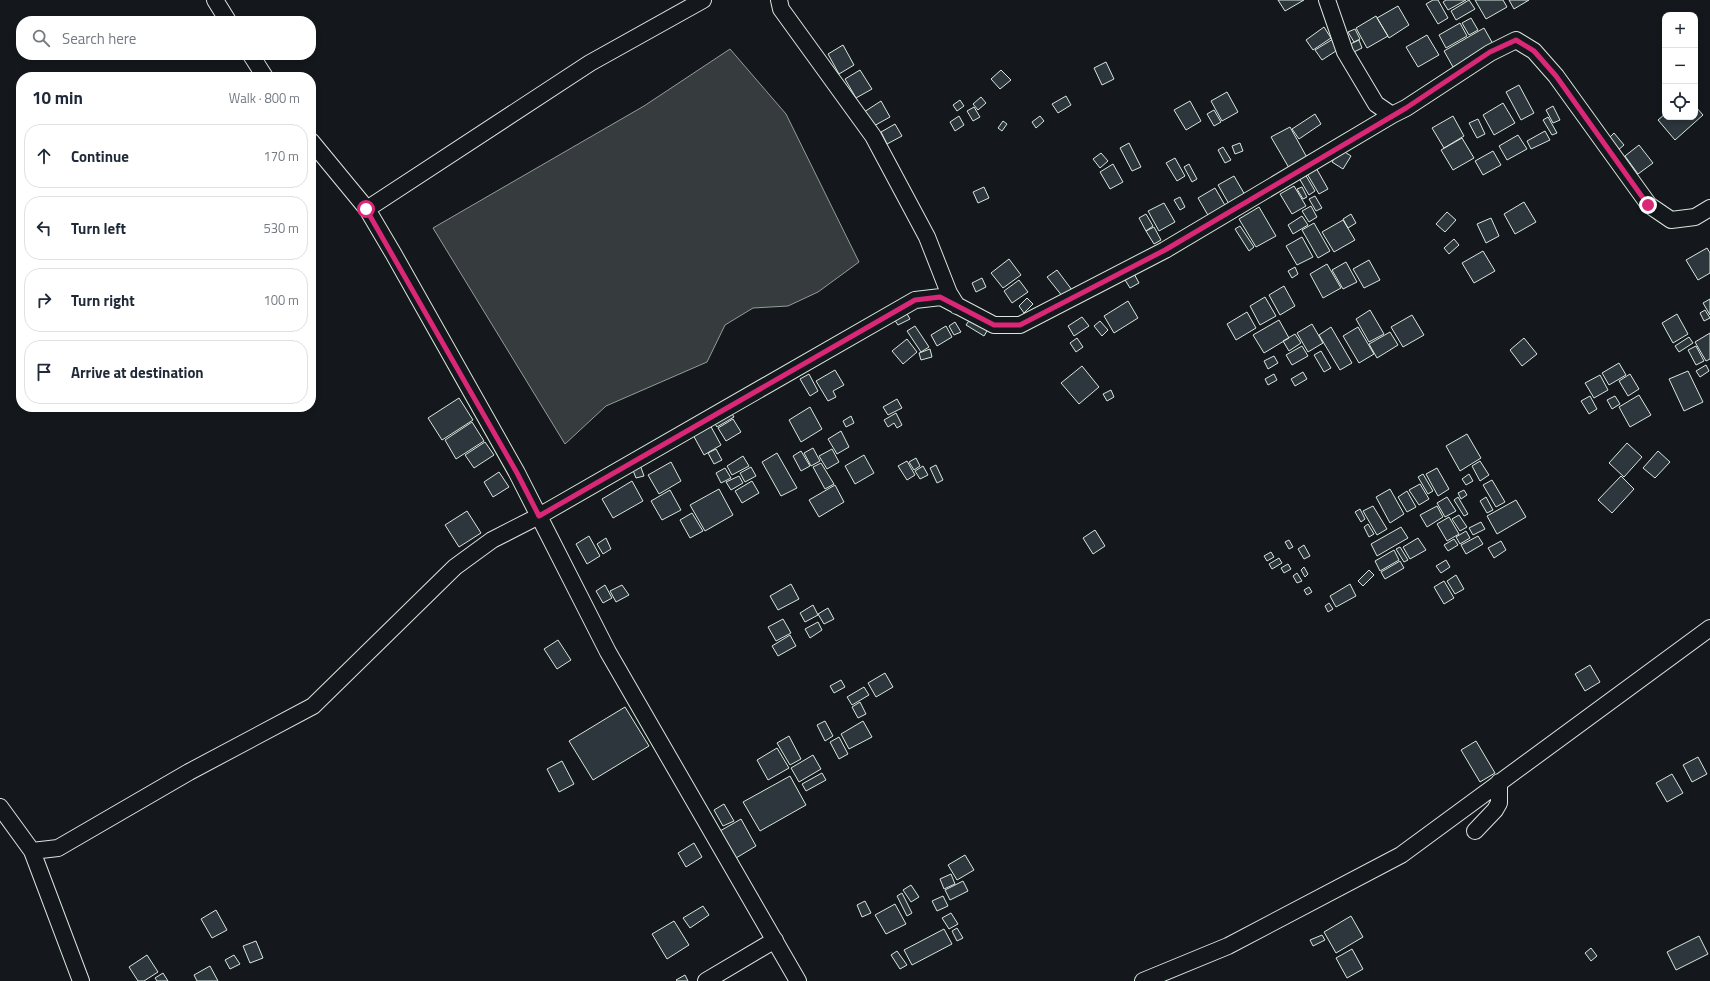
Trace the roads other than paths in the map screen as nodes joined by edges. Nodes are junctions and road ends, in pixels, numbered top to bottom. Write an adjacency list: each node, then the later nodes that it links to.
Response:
1 (215, 0): 5 (street)
2 (703, 0): 11 (street)
3 (779, 0): 12 (street)
4 (1327, 0): 8 (street)
5 (225, 16)
6 (253, 60): 7 (street)
7 (262, 72)
8 (1392, 115): 10 (street); 12 (street)
9 (316, 147): 11 (street)
10 (1710, 208)
11 (366, 209): 13 (street)
12 (958, 306): 13 (street)
13 (539, 516): 18 (street); 19 (street)
14 (1710, 628): 15 (street)
15 (1499, 782): 17 (street); 23 (street)
16 (0, 807): 18 (street)
17 (1475, 831)
18 (32, 851): 20 (street)
19 (775, 940): 21 (street); 22 (street)
20 (81, 981)
21 (706, 981)
22 (798, 981)
23 (1142, 981)

